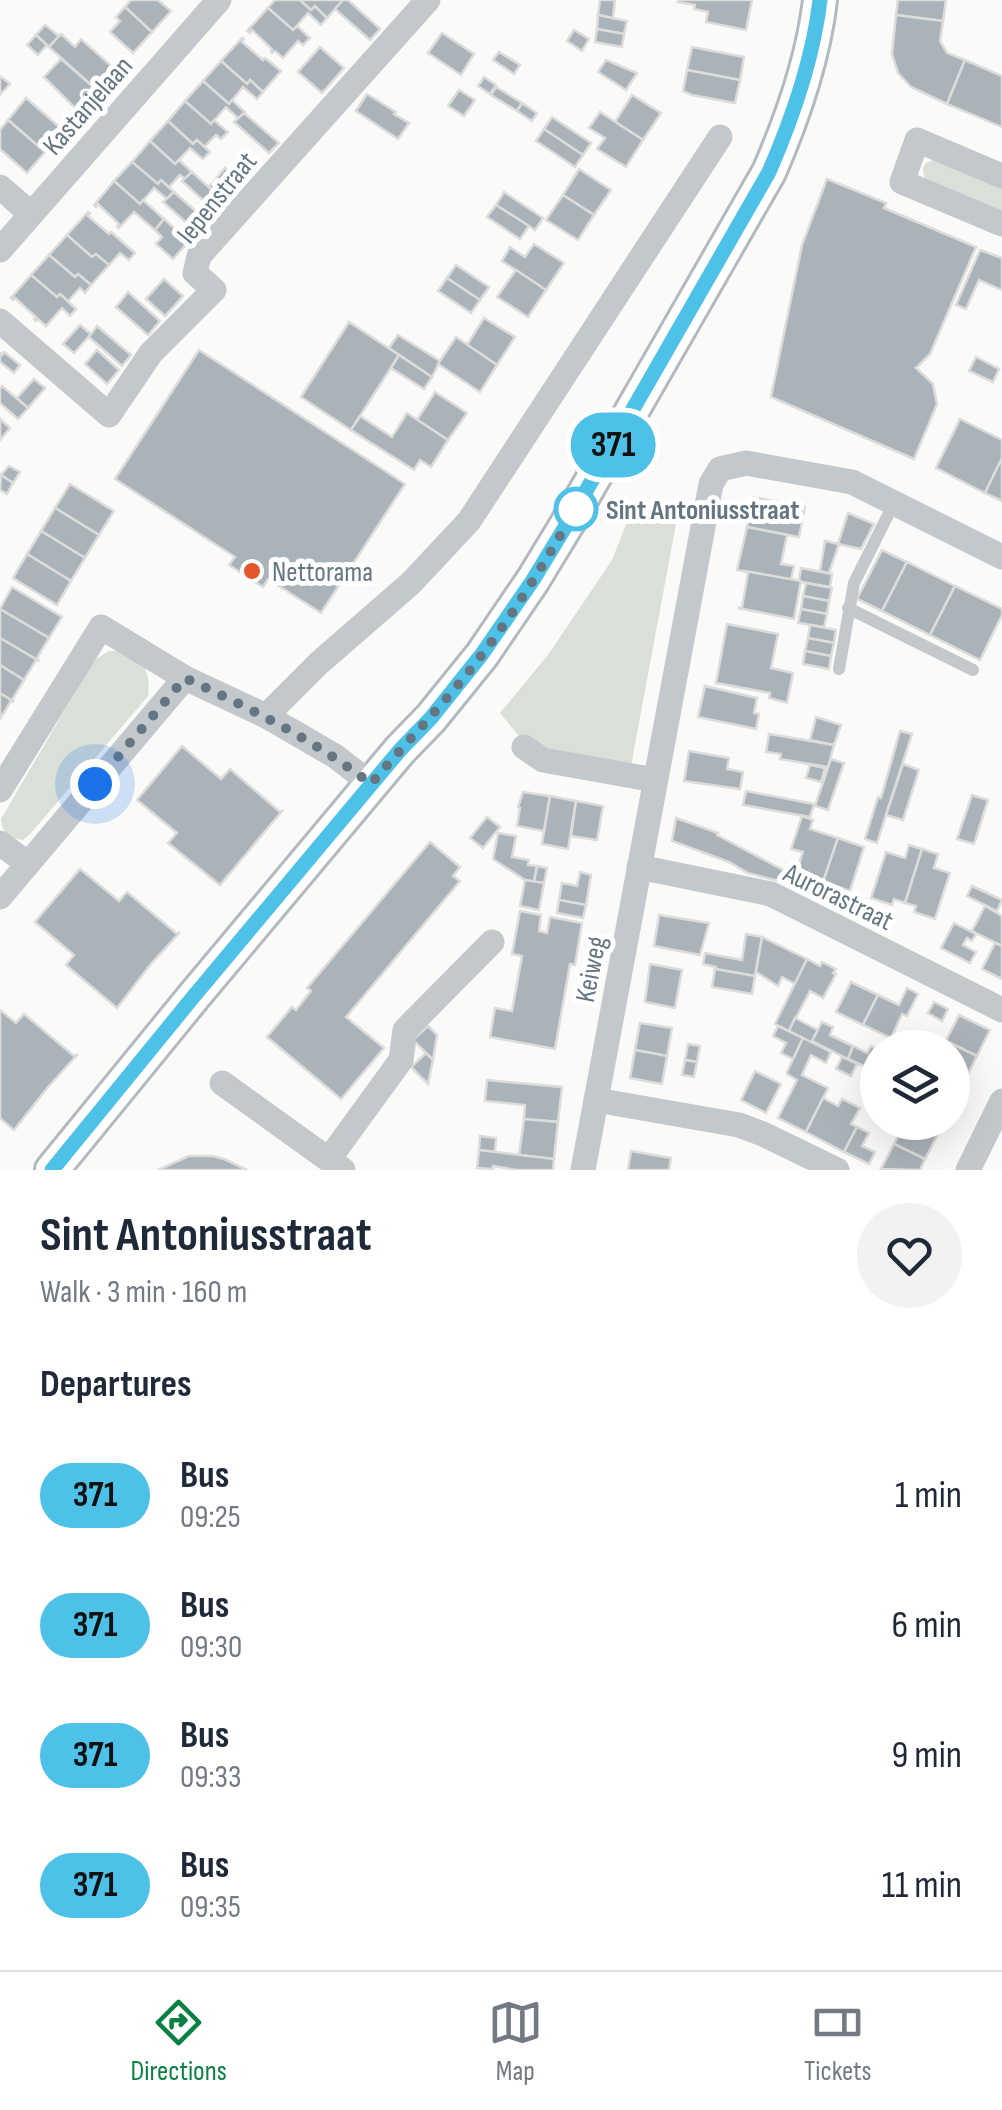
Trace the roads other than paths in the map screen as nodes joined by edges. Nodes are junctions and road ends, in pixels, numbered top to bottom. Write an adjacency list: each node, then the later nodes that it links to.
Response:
1 (218, 0): 7 (street, Kastanjelaan)
2 (428, 0): 10 (street, Iepenstraat)
3 (820, 0): 20 (main road)
4 (720, 137): 17 (street)
5 (1002, 176): 8 (street)
6 (0, 187): 7 (street)
7 (31, 214): 9 (street, Kastanjelaan)
8 (1002, 224)
9 (0, 250)
10 (0, 321)
11 (894, 503): 12 (street); 13 (lane); 19 (street, Keiweg)
12 (1002, 557)
13 (848, 608): 14 (lane); 15 (lane)
14 (839, 669)
15 (973, 670)
16 (185, 678): 17 (street); 21 (street); 23 (street)
17 (266, 716): 20 (street)
18 (524, 747): 19 (street)
19 (656, 780): 24 (street, Keiweg)
20 (371, 784): 32 (main road)
21 (0, 790)
22 (0, 843): 23 (street)
23 (28, 864): 25 (street)
24 (639, 867): 27 (street, Aurorastraat); 29 (street, Keiweg)
25 (0, 897)
26 (492, 942): 31 (street)
27 (1002, 1010)
28 (222, 1083): 31 (street)
29 (596, 1100): 33 (street, Keiweg); 34 (street)
30 (1002, 1101): 35 (street)
31 (336, 1165)
32 (52, 1170)
33 (583, 1170)
34 (837, 1170)
35 (968, 1170)

